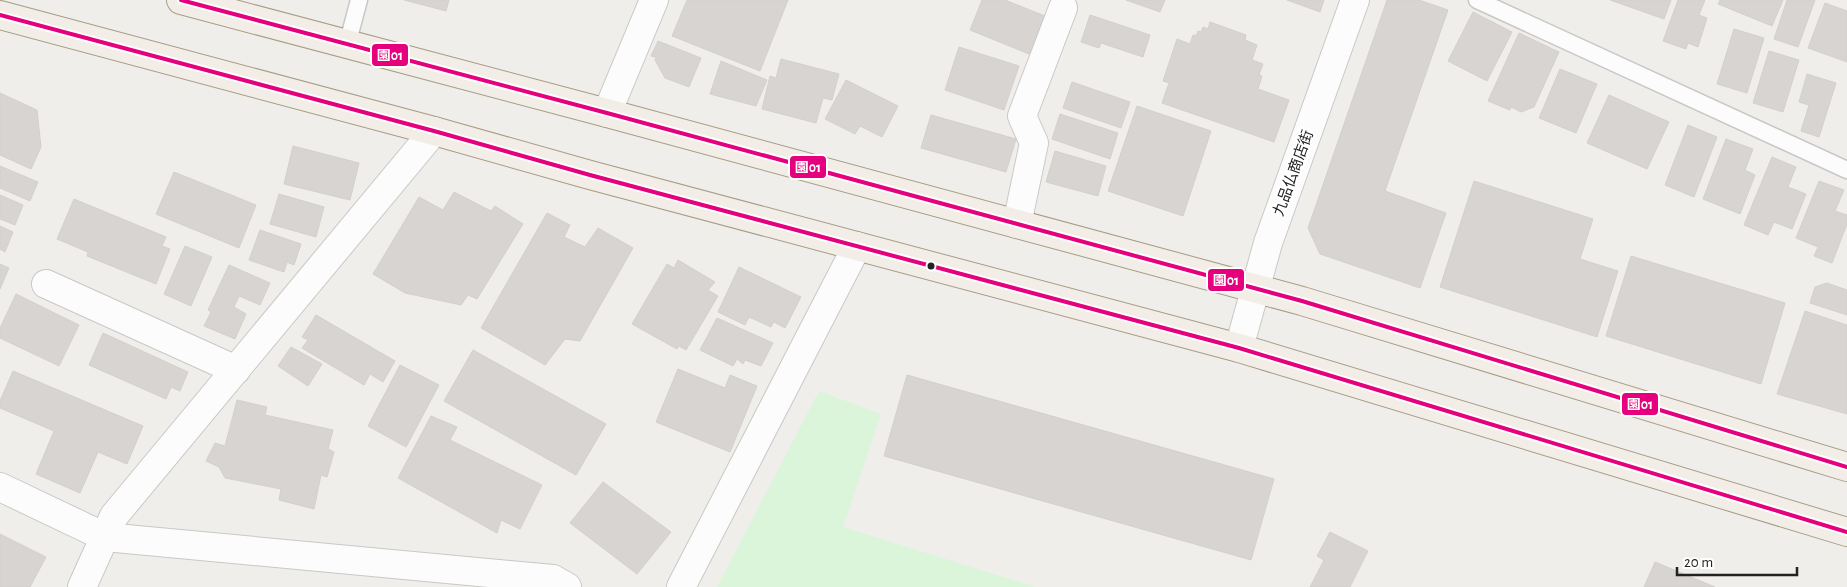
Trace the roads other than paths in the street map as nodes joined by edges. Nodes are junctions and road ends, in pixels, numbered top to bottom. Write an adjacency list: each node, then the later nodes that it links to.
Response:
1 (181, 0): 8 (main road)
2 (359, 0): 8 (lane)
3 (654, 0): 9 (street)
4 (1355, 0): 15 (street, 九品仏商店街)
5 (1477, 0): 11 (lane)
6 (1064, 8): 12 (street)
7 (0, 15): 10 (main road)
8 (347, 45): 9 (main road)
9 (608, 113): 12 (main road)
10 (434, 131): 13 (main road); 17 (street)
11 (1847, 170)
12 (1017, 224): 15 (main road)
13 (857, 246): 16 (main road); 24 (street)
14 (46, 284): 17 (street)
15 (1256, 289): 16 (street, 九品仏商店街); 18 (main road)
16 (1239, 348): 20 (main road)
17 (236, 370): 21 (street)
18 (1847, 467)
19 (0, 487): 21 (street)
20 (1847, 532)
21 (105, 537): 22 (street); 23 (street)
22 (82, 587)
23 (566, 587)
24 (681, 587)

